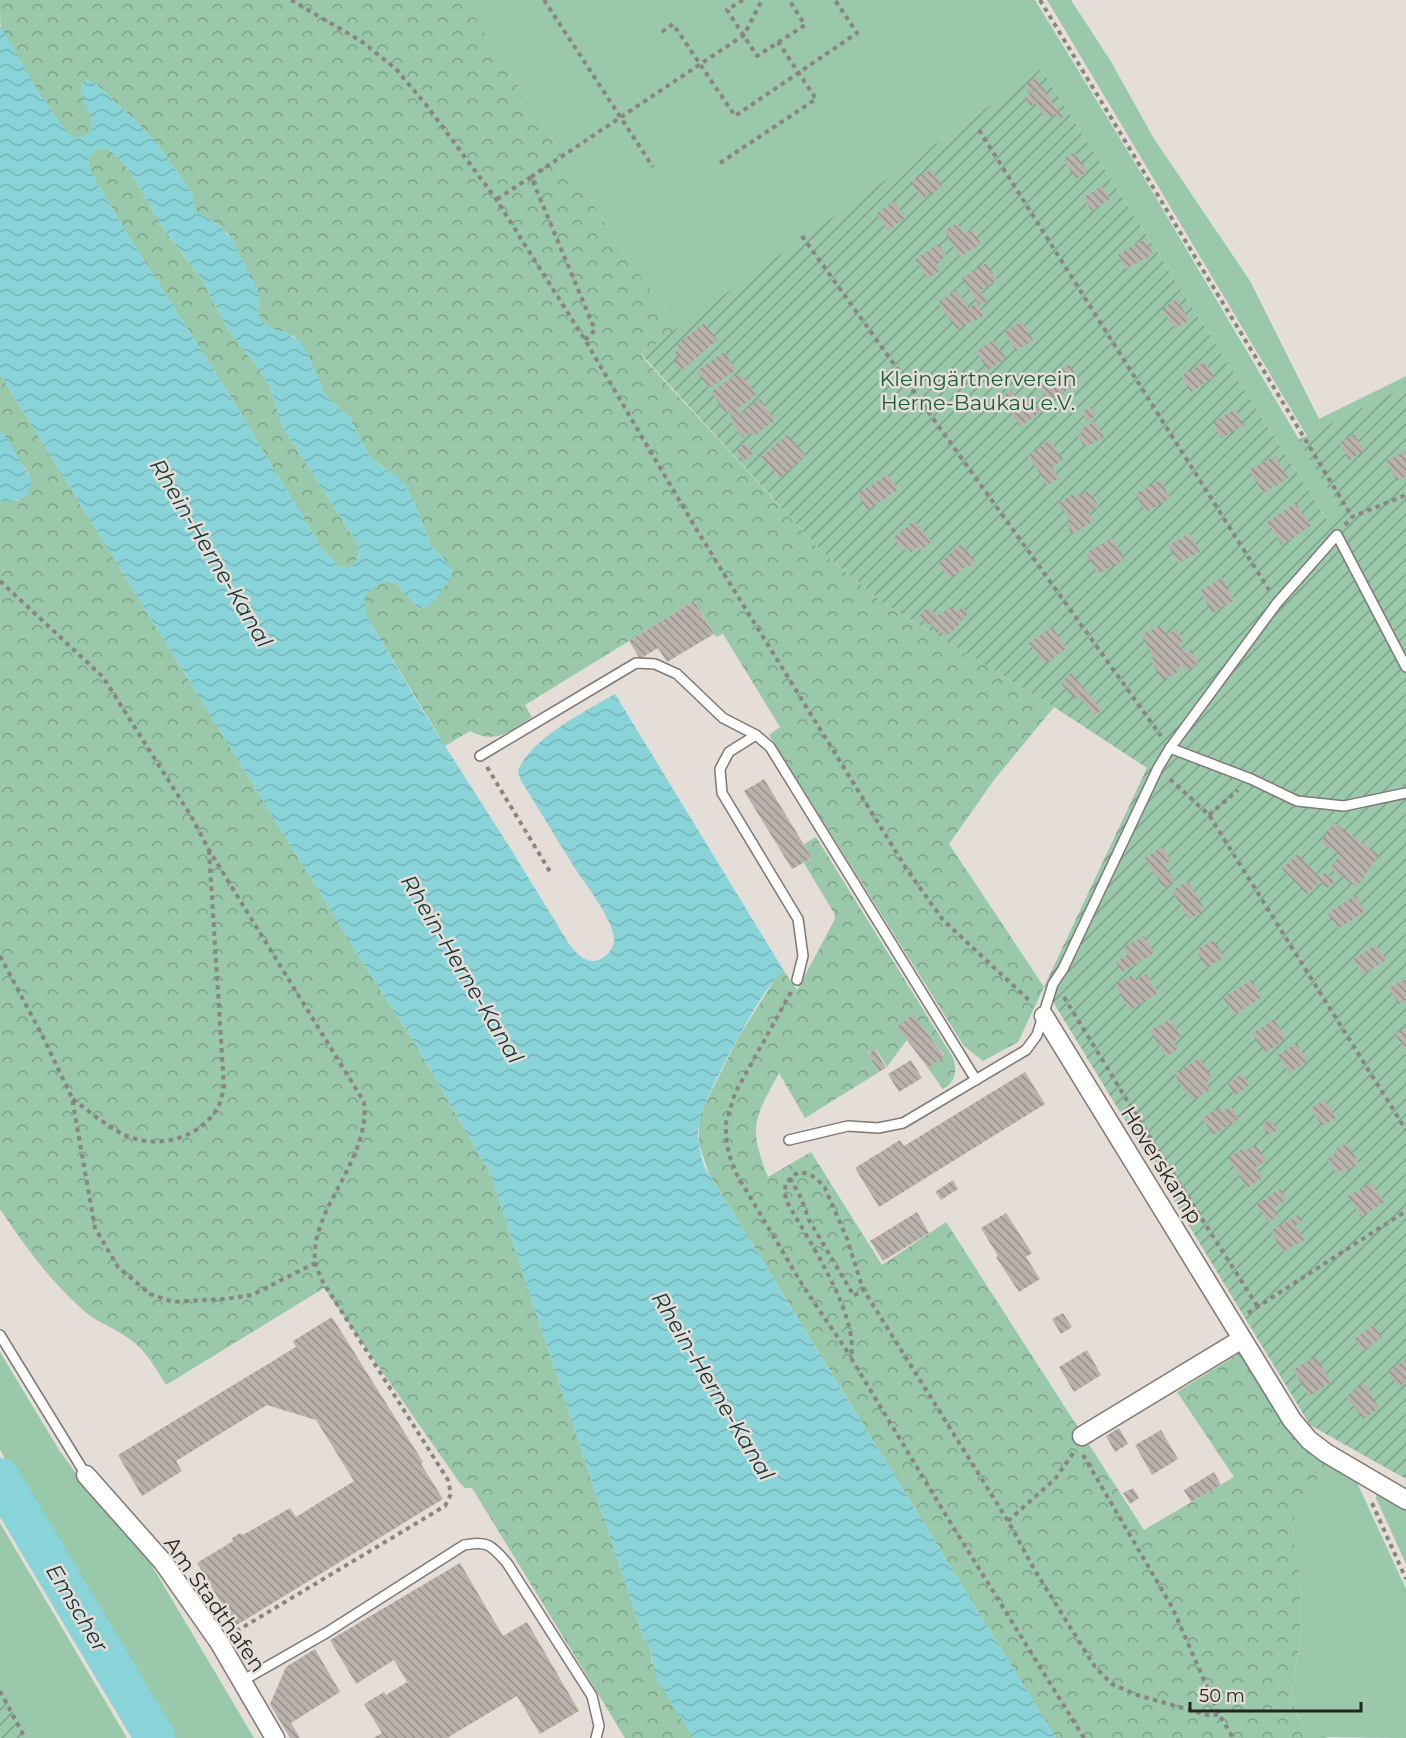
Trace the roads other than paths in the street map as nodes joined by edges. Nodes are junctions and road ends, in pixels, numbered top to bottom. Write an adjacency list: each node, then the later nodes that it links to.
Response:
1 (1406, 667): 3 (lane)
2 (756, 735): 4 (lane); 6 (lane); 8 (lane)
3 (1170, 748): 5 (lane); 7 (lane)
4 (480, 756)
5 (1406, 793)
6 (797, 981)
7 (1044, 1016): 8 (lane); 11 (street, Hoverskamp)
8 (976, 1080): 9 (lane)
9 (789, 1140)
10 (0, 1335): 13 (lane)
11 (1242, 1338): 12 (street); 14 (street, Hoverskamp)
12 (1082, 1436)
13 (86, 1475): 15 (street, Am Stadthafen)
14 (1406, 1500)
15 (242, 1681): 16 (street, Am Stadthafen); 17 (lane)
16 (275, 1738)
17 (596, 1738)

